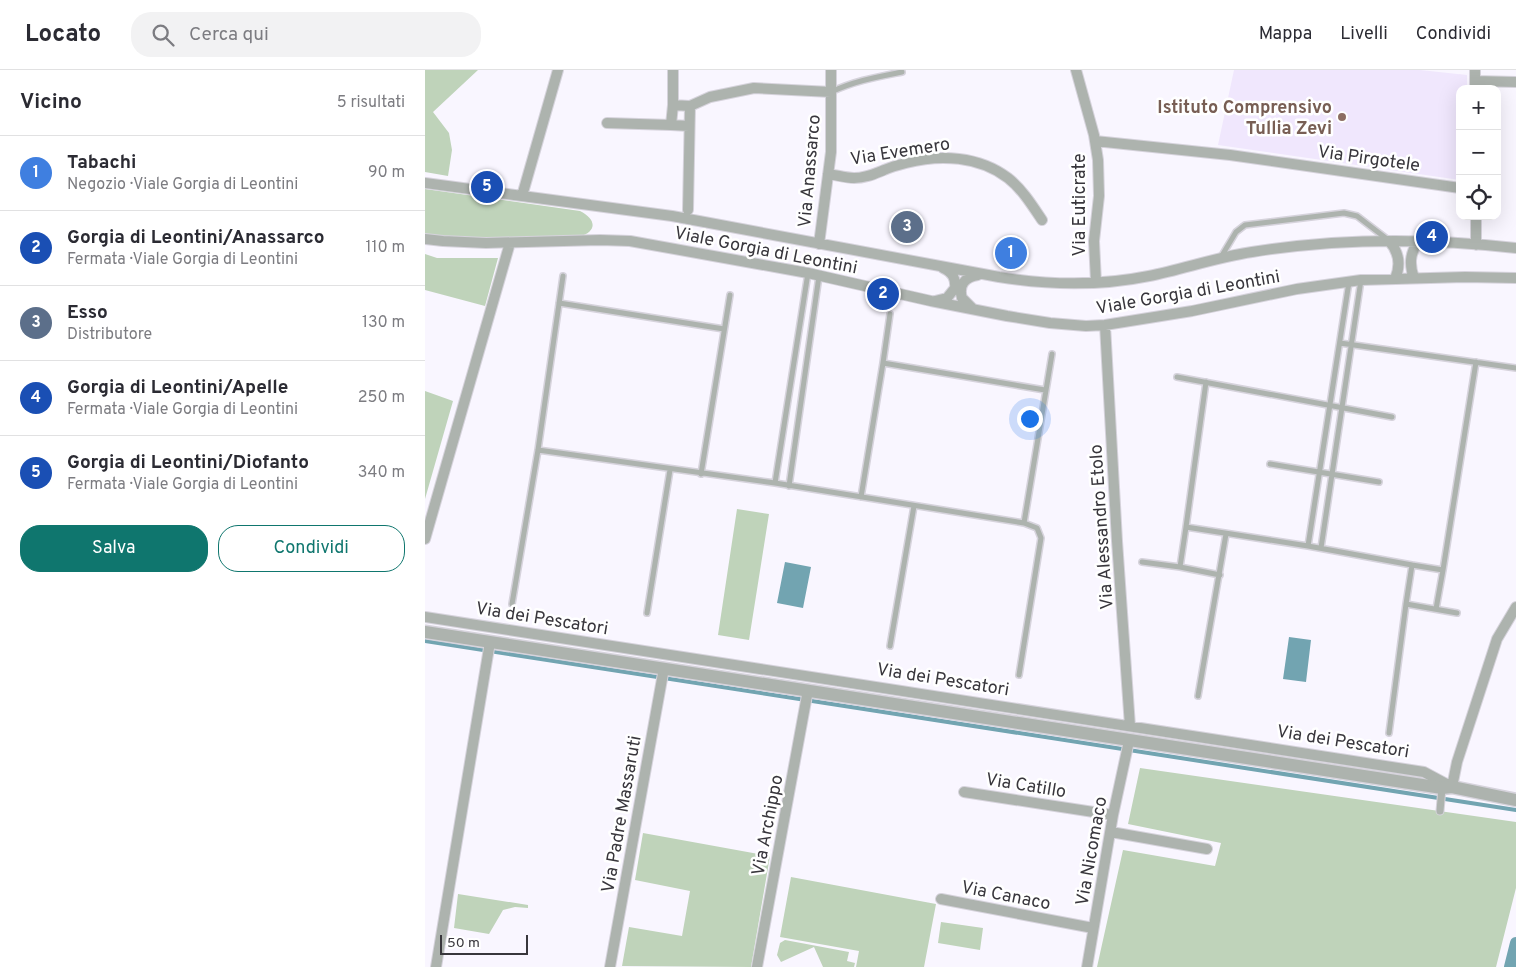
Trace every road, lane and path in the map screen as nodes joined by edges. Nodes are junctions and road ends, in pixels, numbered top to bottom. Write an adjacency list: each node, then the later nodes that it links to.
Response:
1 (558, 70): 19 (street)
2 (673, 70): 10 (street)
3 (831, 70): 9 (street, Via Anassarco)
4 (1076, 70): 15 (street, Via Euticrate)
5 (1475, 70): 8 (street)
6 (902, 72): 9 (lane)
7 (1516, 82): 8 (street)
8 (1475, 85)
9 (831, 92): 11 (street); 16 (street, Via Anassarco)
10 (673, 104): 11 (street); 13 (street)
11 (690, 106): 14 (street)
12 (607, 122): 13 (street)
13 (671, 125): 14 (street)
14 (689, 126): 20 (street)
15 (1095, 141): 18 (street, Via Pirgotele); 40 (street, Via Euticrate)
16 (828, 174): 21 (street, Via Evemero); 27 (street, Via Anassarco)
17 (425, 183): 19 (street, Viale Gorgia di Leontini)
18 (1456, 187)
19 (522, 196): 27 (street, Viale Gorgia di Leontini)
20 (688, 210)
21 (1042, 220)
22 (1476, 220): 28 (street)
23 (425, 239): 26 (street, Viale Gorgia di Leontini)
24 (1389, 241): 25 (street, Viale Gorgia di Leontini); 30 (street, Viale Gorgia di Leontini); 30 (lane); 38 (street)
25 (1418, 241): 28 (street, Viale Gorgia di Leontini); 36 (street)
26 (510, 243): 32 (street, Viale Gorgia di Leontini); 81 (street)
27 (819, 244): 31 (street, Viale Gorgia di Leontini)
28 (1476, 245): 29 (street, Viale Gorgia di Leontini)
29 (1516, 248)
30 (1220, 258): 40 (street, Viale Gorgia di Leontini)
31 (940, 266): 33 (street, Viale Gorgia di Leontini); 43 (street)
32 (808, 273): 35 (street, Viale Gorgia di Leontini); 49 (lane)
33 (982, 274): 40 (street, Viale Gorgia di Leontini); 45 (street)
34 (563, 276): 44 (lane)
35 (819, 276): 43 (street, Viale Gorgia di Leontini); 50 (lane)
36 (1414, 278): 37 (street, Viale Gorgia di Leontini); 38 (street, Viale Gorgia di Leontini)
37 (1516, 278)
38 (1395, 279): 39 (street, Viale Gorgia di Leontini)
39 (1361, 280): 41 (street, Viale Gorgia di Leontini); 52 (lane)
40 (1096, 282)
41 (1349, 282): 47 (street, Viale Gorgia di Leontini); 51 (lane)
42 (730, 295): 48 (lane)
43 (931, 301): 45 (street, Viale Gorgia di Leontini)
44 (559, 303): 48 (lane); 67 (lane)
45 (976, 310): 47 (street, Viale Gorgia di Leontini)
46 (890, 314): 55 (lane)
47 (1105, 326): 103 (street, Via Alessandro Etolo)
48 (724, 329): 71 (lane)
49 (798, 339): 50 (lane); 59 (lane)
50 (810, 342): 60 (lane)
51 (1339, 343): 52 (lane); 62 (lane)
52 (1352, 344): 54 (lane); 63 (lane)
53 (1052, 354): 61 (lane)
54 (1476, 362): 56 (lane); 87 (lane)
55 (883, 363): 61 (lane); 76 (lane)
56 (1516, 368)
57 (1177, 377): 58 (lane)
58 (1206, 382): 62 (lane); 79 (lane)
59 (790, 387): 60 (lane); 65 (lane)
60 (803, 389): 66 (lane)
61 (1045, 390): 78 (lane)
62 (1330, 405): 63 (lane); 70 (lane)
63 (1343, 408): 64 (lane); 72 (lane)
64 (1392, 417)
65 (782, 438): 66 (lane); 74 (lane)
66 (796, 439): 75 (lane)
67 (538, 450): 69 (lane); 89 (lane)
68 (1270, 464): 70 (lane)
69 (670, 470): 71 (lane); 93 (lane)
70 (1319, 472): 72 (lane); 82 (lane)
71 (701, 474): 74 (lane)
72 (1332, 474): 73 (lane); 83 (lane)
73 (1379, 482)
74 (775, 483): 75 (lane)
75 (789, 486): 76 (lane)
76 (861, 497): 77 (lane)
77 (914, 506): 78 (lane); 98 (lane)
78 (1025, 523): 100 (lane)
79 (1186, 527): 80 (lane); 86 (lane)
80 (1226, 534): 82 (lane); 88 (lane)
81 (425, 539)
82 (1308, 546): 83 (lane)
83 (1321, 548): 85 (lane)
84 (1142, 562): 86 (lane)
85 (1412, 565): 87 (lane); 90 (lane)
86 (1179, 567): 88 (lane)
87 (1443, 570): 92 (lane)
88 (1220, 575): 102 (lane)
89 (512, 604)
90 (1406, 604): 92 (lane); 104 (lane)
91 (1516, 607): 106 (street)
92 (1436, 609): 94 (lane)
93 (647, 613)
94 (1457, 613)
95 (425, 617): 103 (street, Via dei Pescatori)
96 (425, 632): 97 (street, Via dei Pescatori)
97 (490, 646): 99 (street, Via dei Pescatori); 115 (street)
98 (890, 646)
99 (662, 675): 101 (street, Via dei Pescatori); 116 (street, Via Padre Massaruti)
100 (1019, 675)
101 (808, 692): 105 (street, Via dei Pescatori); 117 (street, Via Archippo)
102 (1198, 696)
103 (1130, 726): 106 (street, Via dei Pescatori)
104 (1389, 733)
105 (1128, 747): 106 (street, Via dei Pescatori); 110 (street, Via Nicomaco)
106 (1445, 789): 108 (street, Via dei Pescatori); 109 (street)
107 (965, 792): 110 (street, Via Catillo)
108 (1516, 800)
109 (1440, 809)
110 (1113, 815): 111 (street, Via Nicomaco)
111 (1111, 832): 112 (street); 114 (street, Via Nicomaco)
112 (1207, 849)
113 (941, 899): 114 (street, Via Canaco)
114 (1093, 928): 118 (street, Via Nicomaco)
115 (436, 967)
116 (610, 967)
117 (757, 967)
118 (1087, 967)

